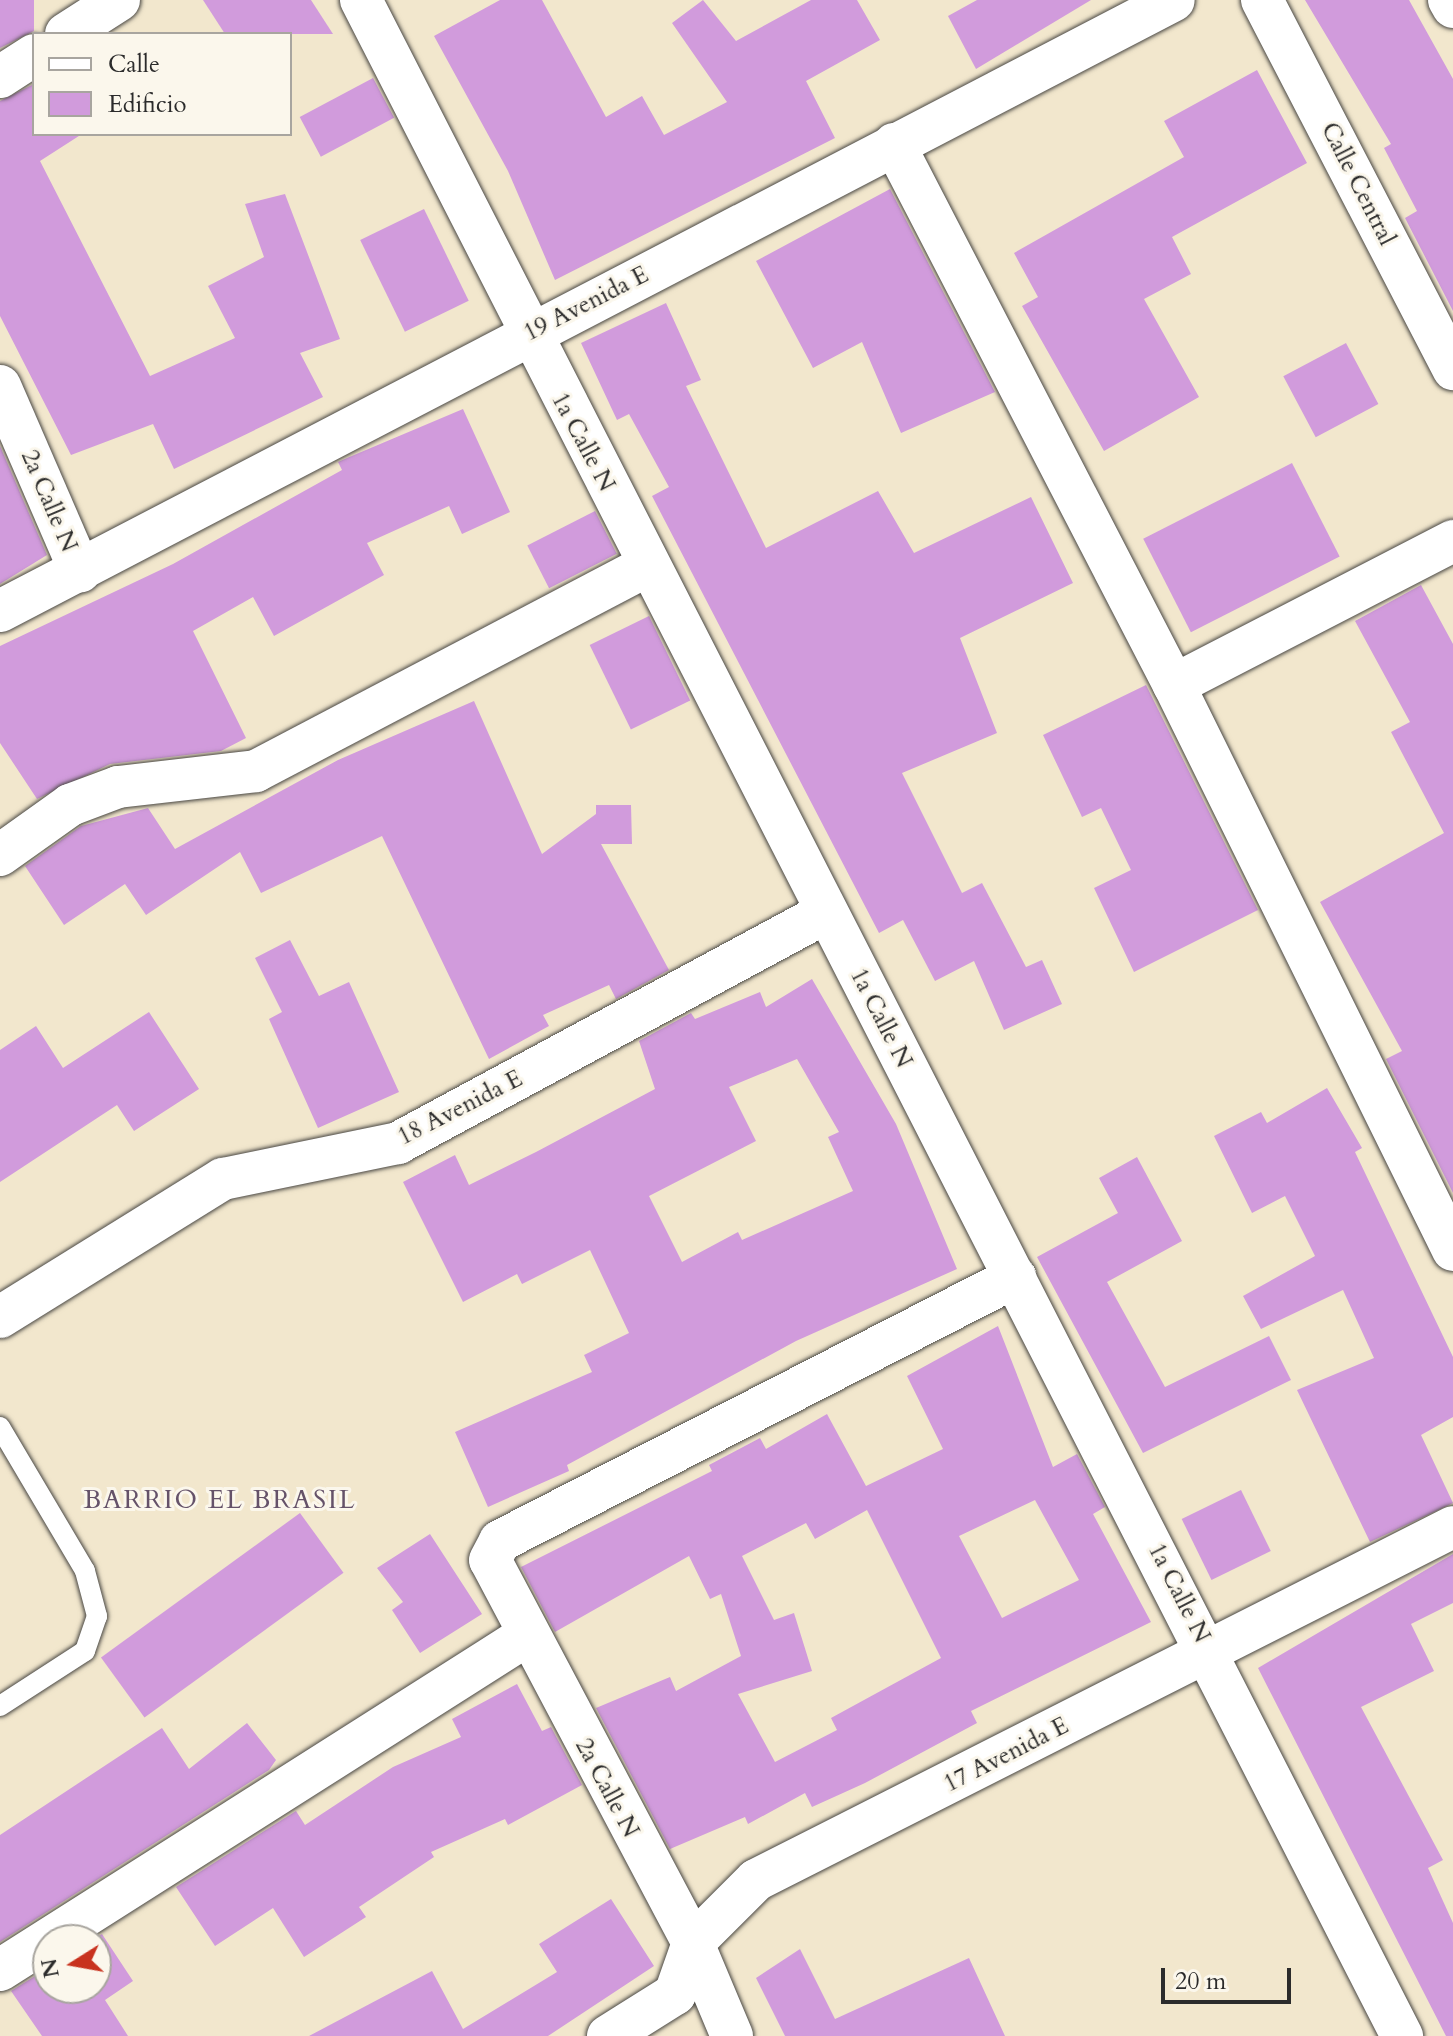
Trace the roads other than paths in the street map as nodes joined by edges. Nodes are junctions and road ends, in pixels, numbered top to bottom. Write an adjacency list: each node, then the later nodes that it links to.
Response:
1 (119, 0): 7 (street)
2 (361, 0): 11 (street, 1a Calle N)
3 (1174, 0): 10 (street, 19 Avenida E)
4 (1262, 0): 12 (street, Calle Central)
5 (1449, 0): 6 (street)
6 (1453, 7)
7 (69, 32)
8 (32, 56): 9 (street)
9 (0, 77)
10 (894, 144): 11 (street, 19 Avenida E); 18 (street)
11 (527, 335): 15 (street, 1a Calle N); 16 (street, 19 Avenida E)
12 (1453, 369)
13 (0, 386): 16 (street, 2a Calle N)
14 (1453, 541): 18 (street)
15 (648, 565): 19 (street); 20 (street, 1a Calle N)
16 (80, 571): 17 (street, 19 Avenida E)
17 (0, 611)
18 (1174, 685): 21 (street)
19 (0, 855)
20 (826, 913): 22 (street, 1a Calle N); 23 (street, 18 Avenida E)
21 (1453, 1250)
22 (1015, 1277): 26 (street, 2a Calle N); 27 (street, 1a Calle N)
23 (0, 1317)
24 (0, 1427): 28 (lane)
25 (1453, 1527): 27 (street, 17 Avenida E)
26 (526, 1636): 29 (street, 2a Calle N); 30 (street)
27 (1210, 1653): 29 (street, 17 Avenida E); 33 (street, 1a Calle N)
28 (0, 1706)
29 (693, 1943): 31 (street, 17 Avenida E); 32 (street, 2a Calle N)
30 (0, 1970)
31 (608, 2036)
32 (732, 2036)
33 (1402, 2036)

